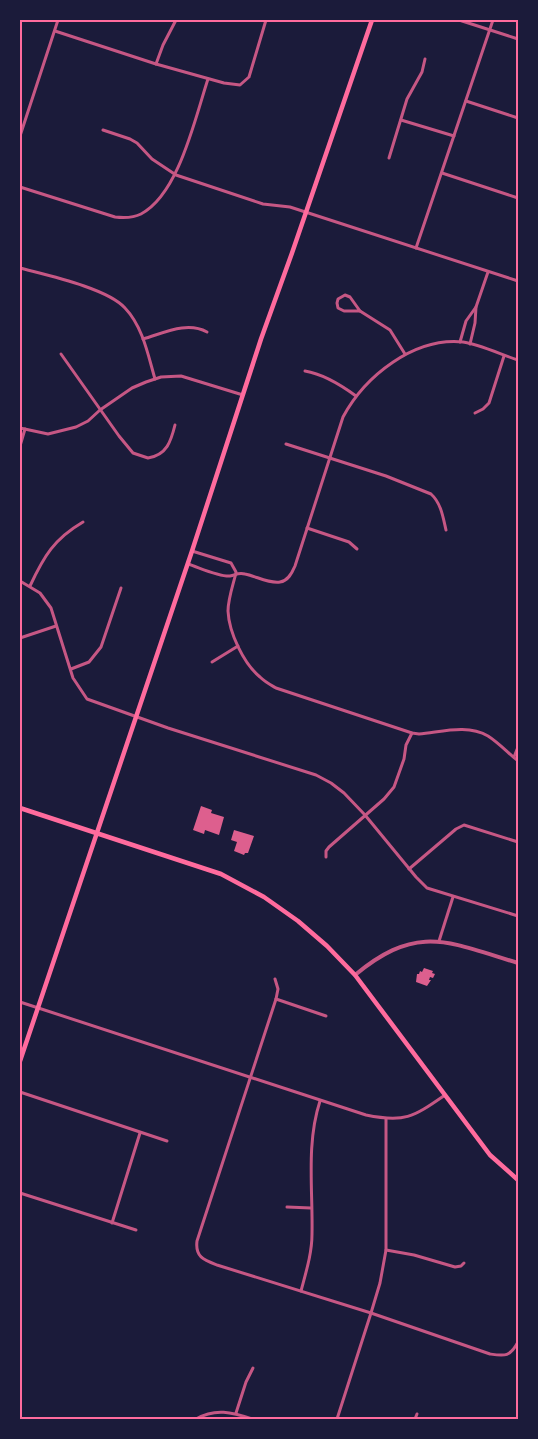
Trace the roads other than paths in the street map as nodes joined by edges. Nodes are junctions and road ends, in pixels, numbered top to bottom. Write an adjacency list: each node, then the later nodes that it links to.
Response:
1 (58, 20): 8 (street)
2 (176, 20): 11 (street)
3 (266, 20): 12 (street)
4 (372, 20): 25 (main road)
5 (459, 20): 7 (street)
6 (493, 20): 7 (street)
7 (490, 30): 9 (street); 13 (street)
8 (54, 31): 11 (street); 16 (street)
9 (518, 40)
10 (425, 59): 15 (street)
11 (156, 64): 12 (street)
12 (208, 79): 22 (street)
13 (466, 101): 14 (street); 19 (street)
14 (518, 118)
15 (401, 120): 19 (street); 20 (street)
16 (22, 126): 18 (street)
17 (103, 130): 22 (street)
18 (20, 136)
19 (454, 136): 21 (street)
20 (389, 158)
21 (442, 173): 24 (street); 26 (street)
22 (176, 175): 23 (street); 25 (street)
23 (20, 187)
24 (518, 198)
25 (306, 213): 26 (street); 42 (main road)
26 (416, 248): 28 (street)
27 (20, 268): 33 (street)
28 (488, 272): 29 (street); 30 (street)
29 (518, 281)
30 (476, 307): 34 (street); 35 (street)
31 (360, 311): 31 (street); 37 (street)
32 (207, 332): 33 (street)
33 (143, 339): 41 (street)
34 (460, 342): 35 (street); 37 (street)
35 (470, 344): 38 (street)
36 (61, 354): 44 (street)
37 (406, 354): 43 (street)
38 (504, 356): 39 (street); 45 (street)
39 (518, 360)
40 (305, 371): 43 (street)
41 (155, 379): 42 (street); 44 (street)
42 (242, 395): 56 (main road)
43 (356, 396): 51 (street)
44 (100, 410): 46 (street); 48 (street)
45 (476, 413)
46 (175, 425)
47 (20, 428): 48 (street)
48 (26, 429): 50 (street)
49 (286, 444): 51 (street)
50 (20, 446)
51 (330, 459): 53 (street); 54 (street)
52 (83, 522): 60 (street)
53 (307, 528): 55 (street); 58 (street)
54 (446, 530)
55 (357, 549)
56 (192, 551): 57 (main road); 58 (street)
57 (187, 564): 58 (street); 67 (main road)
58 (236, 572): 64 (street)
59 (20, 582): 60 (street)
60 (30, 586): 62 (street)
61 (121, 588): 66 (street)
62 (56, 626): 63 (street); 66 (street)
63 (20, 638)
64 (238, 646): 65 (street); 68 (street)
65 (212, 662)
66 (71, 669): 67 (street)
67 (136, 716): 73 (street); 74 (main road)
68 (412, 733): 70 (street); 73 (street)
69 (518, 746): 70 (street)
70 (514, 758): 71 (street)
71 (518, 761)
72 (20, 808): 74 (main road)
73 (365, 815): 76 (street); 77 (street)
74 (97, 833): 82 (main road); 86 (main road)
75 (518, 842): 77 (street)
76 (326, 857)
77 (409, 869): 78 (street)
78 (453, 897): 79 (street); 80 (street)
79 (518, 916)
80 (439, 941): 81 (street); 82 (street)
81 (518, 963)
82 (355, 975): 91 (main road)
83 (275, 979): 84 (street)
84 (276, 999): 87 (street); 89 (street)
85 (20, 1002): 86 (street)
86 (38, 1008): 88 (main road); 89 (street)
87 (326, 1016)
88 (20, 1061)
89 (250, 1078): 92 (street); 104 (street)
90 (20, 1092): 94 (street)
91 (445, 1096): 93 (street); 96 (main road)
92 (320, 1101): 93 (street); 99 (street)
93 (386, 1119): 102 (street)
94 (140, 1132): 95 (street); 100 (street)
95 (166, 1141)
96 (518, 1180)
97 (20, 1193): 100 (street)
98 (287, 1207): 99 (street)
99 (311, 1208): 104 (street)
100 (112, 1223): 101 (street)
101 (136, 1230)
102 (386, 1250): 103 (street); 105 (street)
103 (464, 1263)
104 (302, 1291): 105 (street)
105 (371, 1314): 106 (street); 112 (street)
106 (518, 1342)
107 (253, 1368): 108 (street)
108 (236, 1413): 110 (street); 111 (street)
109 (417, 1414): 113 (street)
110 (196, 1419)
111 (252, 1419)
112 (337, 1419)
113 (415, 1419)

